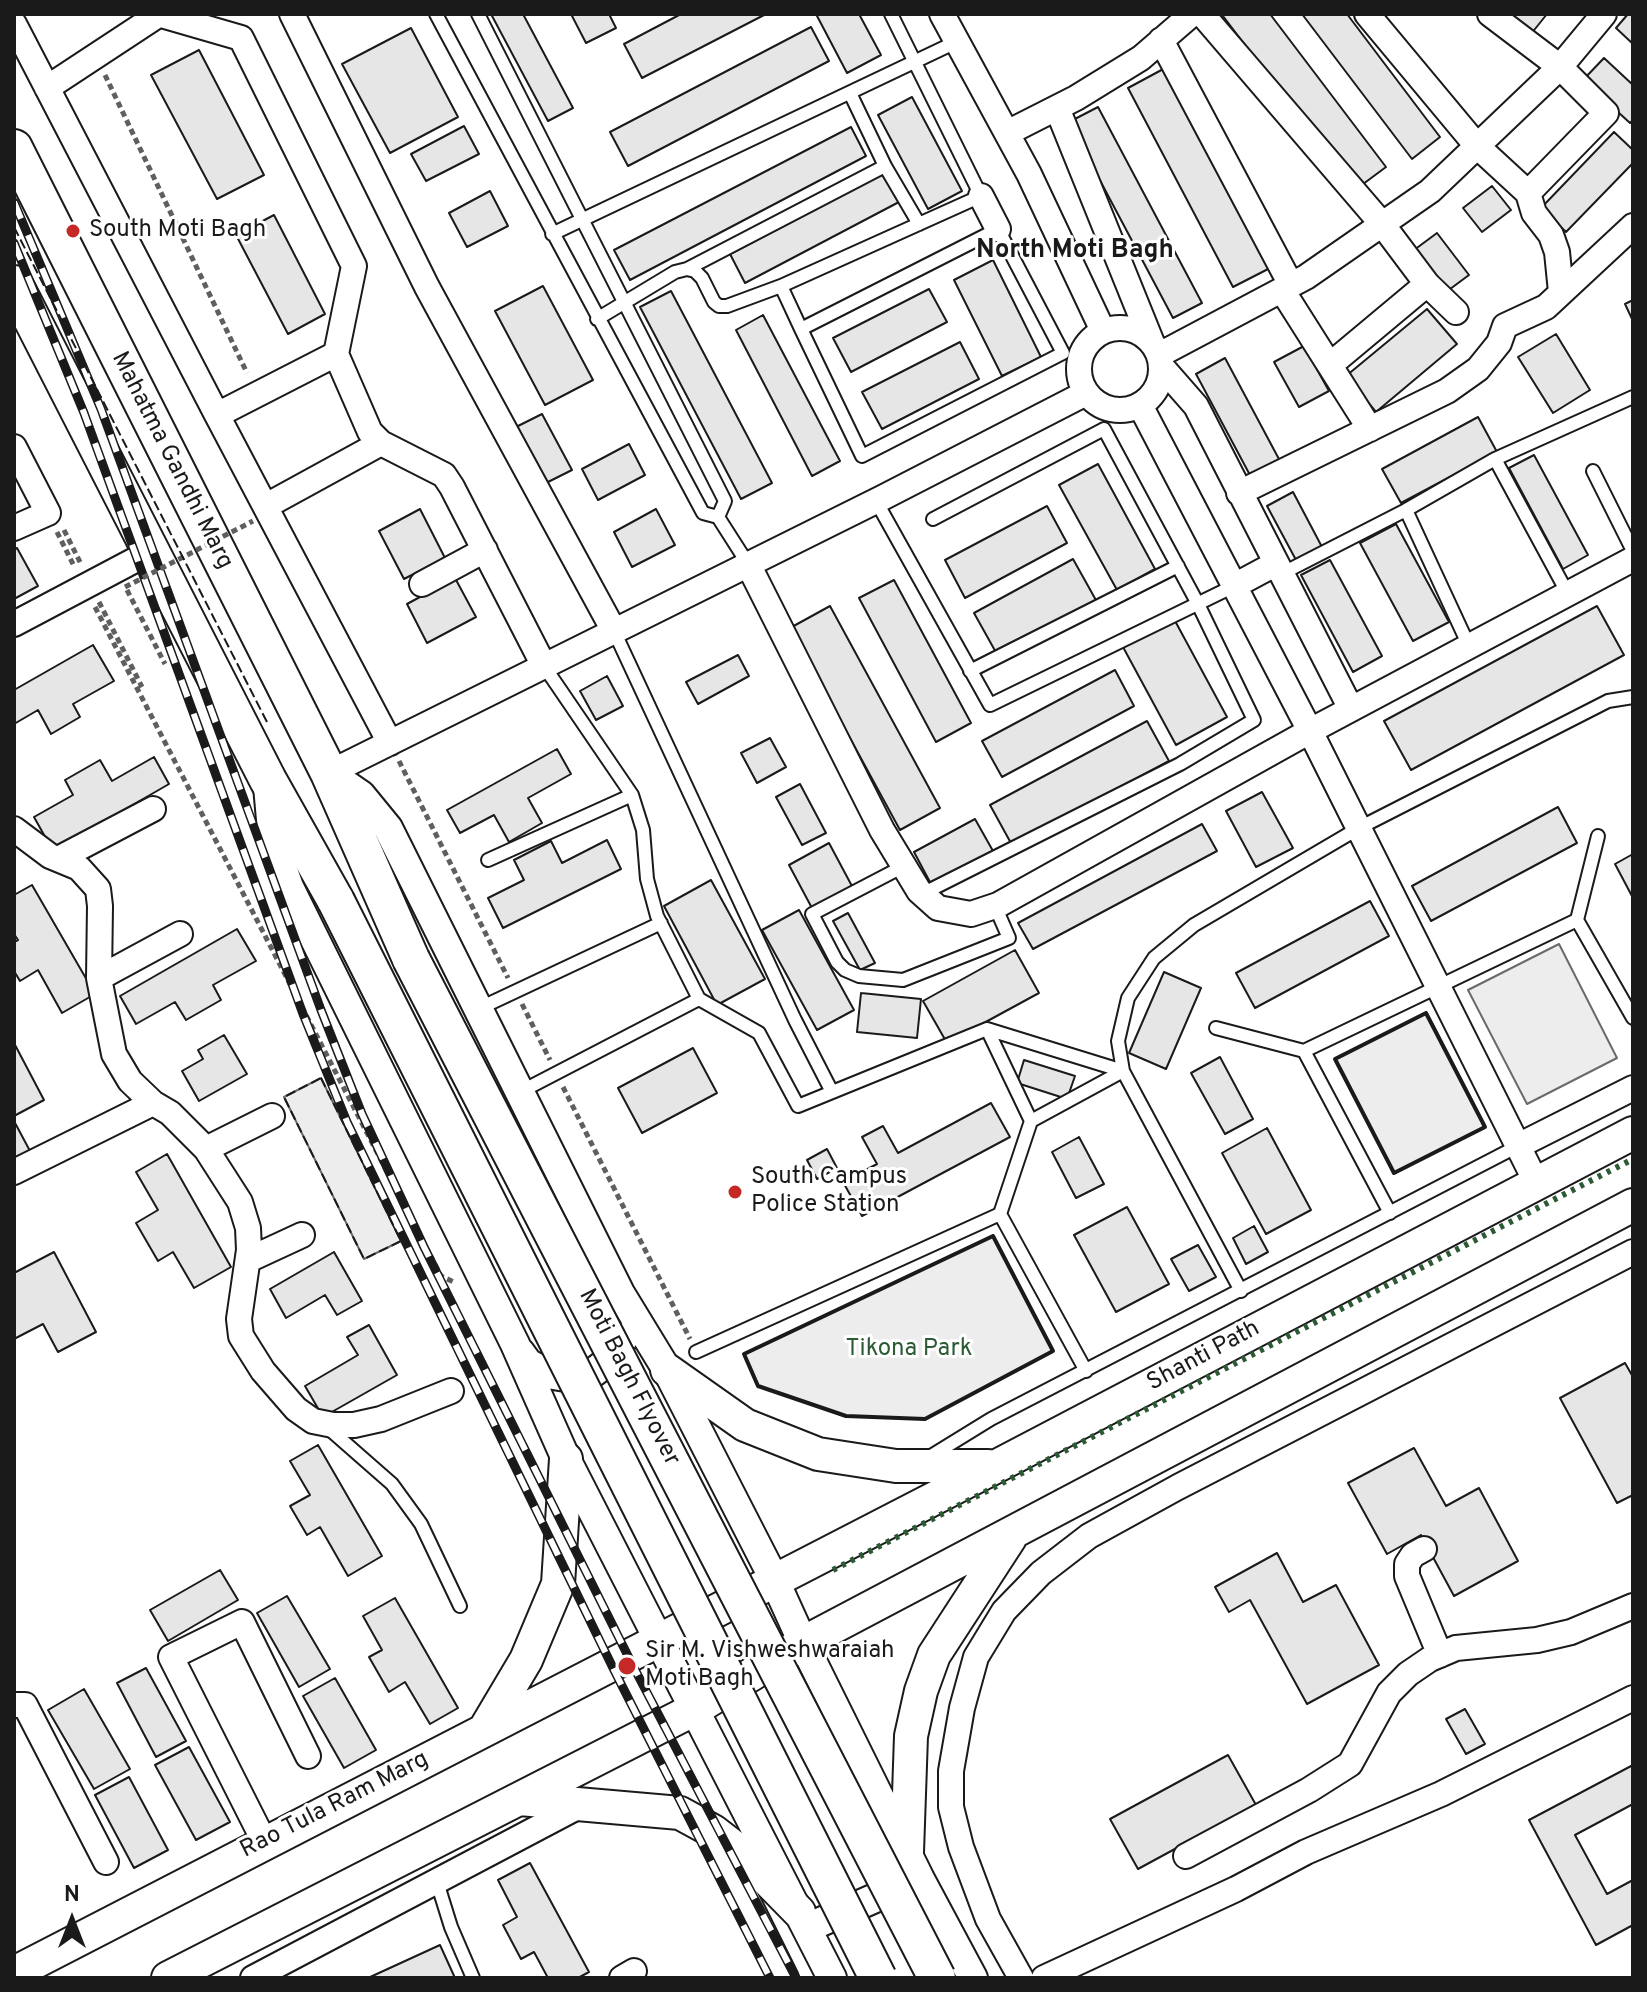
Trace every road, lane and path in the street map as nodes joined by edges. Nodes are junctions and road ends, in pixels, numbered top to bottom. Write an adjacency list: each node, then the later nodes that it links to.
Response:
1 (158, 14): 15 (street); 44 (street)
2 (292, 14): 78 (street)
3 (436, 14): 32 (lane)
4 (478, 14): 27 (lane)
5 (891, 14): 16 (lane)
6 (942, 14): 14 (street)
7 (1192, 14): 13 (street)
8 (1202, 14): 29 (street)
9 (1367, 14): 22 (street)
10 (1490, 14): 17 (street)
11 (1604, 14): 17 (street)
12 (14, 24): 18 (street)
13 (1161, 40): 20 (street); 37 (street)
14 (956, 42): 16 (lane); 21 (street)
15 (96, 56): 18 (street); 48 (path)
16 (914, 62): 19 (lane); 26 (lane)
17 (1560, 67): 22 (street); 25 (street)
18 (47, 88): 51 (street)
19 (850, 93): 24 (lane); 27 (lane)
20 (1057, 108): 21 (street); 45 (street)
21 (1007, 133): 43 (street)
22 (1477, 146): 25 (street); 29 (street)
23 (14, 148): 87 (main road, Mahatma Gandhi Marg)
24 (885, 166): 28 (lane); 33 (lane)
25 (1528, 193): 38 (street)
26 (981, 196): 28 (lane); 31 (street)
27 (582, 221): 32 (lane); 39 (lane)
28 (919, 224): 36 (lane)
29 (1382, 224): 35 (street); 37 (street)
30 (1633, 226): 38 (street)
31 (998, 229): 42 (lane); 42 (lane)
32 (552, 234): 41 (lane)
33 (687, 269): 36 (lane); 39 (lane)
34 (14, 284): 66 (main road)
35 (1427, 284): 40 (street); 46 (street)
36 (781, 286): 42 (lane)
37 (1286, 287): 45 (street); 46 (street)
38 (1561, 292): 52 (street)
39 (624, 303): 41 (lane); 62 (lane)
40 (1456, 312)
41 (597, 319): 62 (lane)
42 (801, 329)
43 (1103, 331): 45 (street); 47 (street)
44 (336, 354): 48 (street); 53 (street)
45 (1157, 355): 50 (street); 57 (street)
46 (1330, 365): 52 (street)
47 (1086, 393): 50 (street); 58 (street)
48 (257, 394): 51 (street)
49 (1633, 397): 55 (lane)
50 (1140, 405): 73 (street)
51 (217, 415): 61 (street)
52 (1370, 429): 57 (street)
53 (381, 443): 61 (street); 65 (street)
54 (14, 447): 60 (street)
55 (1495, 459): 59 (lane); 75 (lane)
56 (1593, 471): 67 (lane)
57 (1239, 493): 71 (street)
58 (876, 501): 69 (street); 82 (lane)
59 (1406, 510): 71 (lane); 79 (lane)
60 (48, 513): 64 (street); 74 (path)
61 (260, 514): 80 (path, bridge); 86 (street)
62 (718, 517): 69 (lane)
63 (933, 519): 70 (lane)
64 (14, 528)
65 (485, 550): 72 (street); 81 (street)
66 (152, 551): 74 (street); 88 (main road)
67 (1633, 551)
68 (1633, 559): 75 (street)
69 (748, 564): 78 (street); 96 (street)
70 (1178, 566): 76 (lane); 82 (lane)
71 (1278, 569): 73 (street); 84 (street)
72 (422, 584)
73 (1234, 586): 76 (lane); 85 (street)
74 (85, 587): 77 (street); 132 (path)
75 (1568, 594): 79 (street)
76 (1198, 604): 82 (lane); 97 (lane)
77 (14, 624)
78 (614, 631): 81 (street); 115 (lane)
79 (1469, 646): 84 (street)
80 (165, 664)
81 (544, 666): 86 (street); 89 (lane)
82 (970, 671)
83 (1633, 697): 91 (lane)
84 (1351, 709): 85 (street)
85 (1310, 731): 91 (street); 98 (street)
86 (390, 743): 87 (street); 104 (path)
87 (329, 773): 106 (street); 171 (main road, Moti Bagh Flyover, bridge)
88 (268, 780): 132 (street); 170 (main road, Moti Bagh Flyover, bridge)
89 (632, 795): 95 (lane); 100 (lane)
90 (153, 809): 94 (street)
91 (1359, 828): 103 (street); 111 (lane)
92 (14, 829): 94 (street)
93 (1598, 836): 99 (lane)
94 (58, 859): 102 (street)
95 (488, 860)
96 (904, 866): 97 (street); 98 (lane)
97 (922, 894): 98 (street)
98 (995, 906)
99 (1577, 920): 103 (lane); 107 (lane)
100 (661, 923): 104 (lane); 105 (lane)
101 (180, 934): 102 (street)
102 (99, 978): 116 (street)
103 (1438, 987): 110 (lane); 120 (street)
104 (515, 992): 106 (lane); 112 (path)
105 (699, 999): 112 (lane); 115 (lane)
106 (478, 1009): 114 (street)
107 (1633, 1018)
108 (1216, 1028): 110 (lane)
109 (987, 1029): 111 (lane); 115 (lane); 118 (lane)
110 (1304, 1051): 125 (lane)
111 (1123, 1071): 118 (lane); 130 (lane)
112 (557, 1074): 114 (lane); 134 (path)
113 (1633, 1088): 120 (street)
114 (520, 1092): 131 (street)
115 (832, 1092)
116 (153, 1103): 121 (street); 122 (street)
117 (272, 1116): 121 (street)
118 (1031, 1121): 126 (lane)
119 (1633, 1133): 123 (main road, Shanti Path)
120 (1518, 1146): 123 (street); 125 (lane)
121 (206, 1149): 129 (street)
122 (14, 1172)
123 (1536, 1182): 141 (main road, Shanti Path)
124 (1633, 1205): 142 (main road)
125 (1390, 1213): 130 (lane)
126 (1000, 1214): 134 (lane); 136 (lane)
127 (302, 1235): 129 (street)
128 (1633, 1252): 173 (street)
129 (248, 1260): 138 (street)
130 (1241, 1291): 136 (lane)
131 (620, 1293): 133 (street); 135 (street)
132 (493, 1301): 133 (street)
133 (515, 1344): 139 (street)
134 (696, 1352)
135 (667, 1370): 140 (main road); 144 (street)
136 (1086, 1371): 140 (lane)
137 (451, 1391): 138 (street)
138 (321, 1423): 145 (lane)
139 (566, 1459): 147 (street); 153 (main road)
140 (913, 1466): 141 (main road)
141 (997, 1466): 144 (main road, Shanti Path)
142 (1012, 1535): 148 (main road); 161 (main road)
143 (1424, 1549): 149 (street)
144 (774, 1579): 147 (main road, Shanti Path); 148 (street)
145 (460, 1606)
146 (1633, 1606): 149 (street)
147 (657, 1639): 152 (street); 153 (main road, Rao Tula Ram Marg)
148 (803, 1643): 152 (main road); 161 (street)
149 (1440, 1655): 159 (street)
150 (1633, 1698): 174 (street)
151 (14, 1705): 160 (street)
152 (695, 1709): 155 (main road); 163 (street)
153 (485, 1729): 158 (main road, Rao Tula Ram Marg)
154 (308, 1756): 158 (street)
155 (519, 1799): 156 (main road); 164 (main road)
156 (585, 1802): 157 (main road); 162 (street)
157 (713, 1831): 163 (main road); 168 (street)
158 (265, 1843): 165 (main road, Rao Tula Ram Marg)
159 (1186, 1856)
160 (106, 1862)
161 (913, 1865): 163 (street); 172 (street)
162 (437, 1882): 164 (street); 167 (lane)
163 (803, 1920): 169 (street)
164 (267, 1958): 166 (main road)
165 (14, 1973)
166 (168, 1978)
167 (473, 1978)
168 (786, 1978)
169 (832, 1978)
170 (878, 1978)
171 (937, 1978)
172 (973, 1978)
173 (1021, 1978)
174 (1044, 1978)

